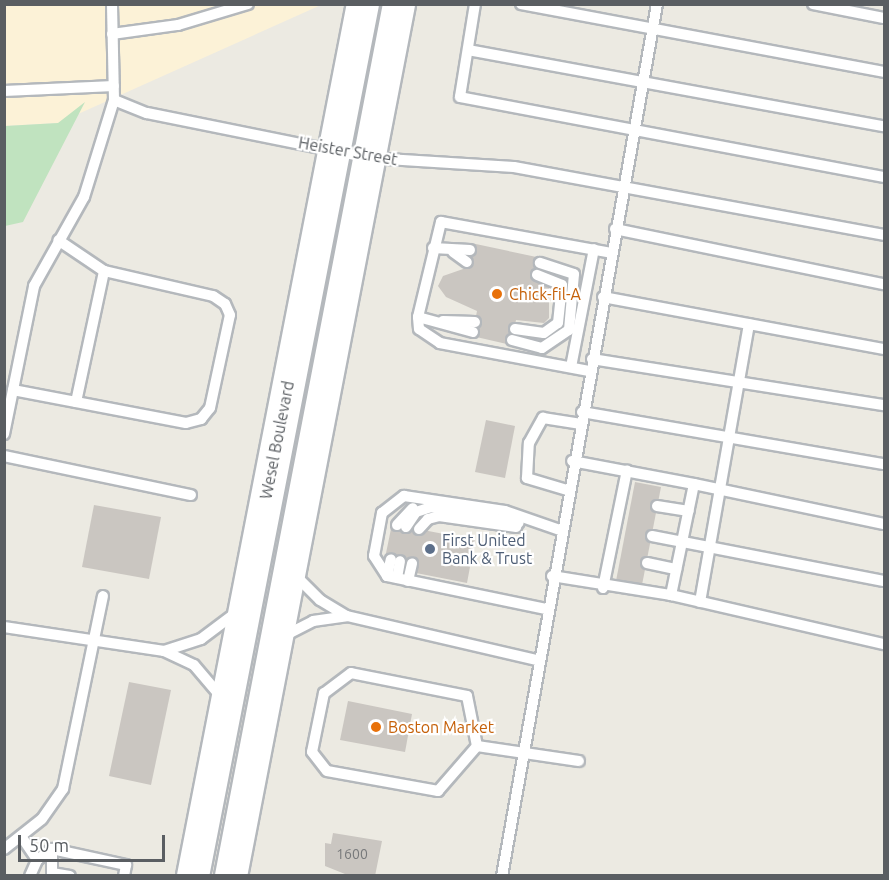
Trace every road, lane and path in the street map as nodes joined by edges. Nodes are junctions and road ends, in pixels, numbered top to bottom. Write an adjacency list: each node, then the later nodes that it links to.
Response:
1 (112, 4): 11 (lane)
2 (248, 4): 11 (lane)
3 (363, 4): 20 (main road, Wesel Boulevard)
4 (399, 4): 21 (main road)
5 (475, 4): 12 (lane)
6 (521, 4): 10 (lane)
7 (657, 4): 10 (lane)
8 (813, 4): 9 (lane)
9 (885, 18)
10 (653, 28): 13 (lane); 14 (lane)
11 (112, 34): 15 (lane)
12 (468, 50): 14 (lane); 19 (lane)
13 (885, 72)
14 (643, 81): 18 (lane); 19 (lane)
15 (114, 86): 16 (lane); 17 (lane)
16 (4, 91)
17 (114, 100): 20 (lane, Heister Street); 26 (lane)
18 (885, 126)
19 (634, 127): 22 (lane); 23 (lane)
20 (334, 150): 21 (lane, Heister Street); 84 (main road, Wesel Boulevard)
21 (371, 158): 23 (lane, Heister Street); 74 (main road)
22 (885, 177)
23 (622, 186): 24 (lane); 25 (lane, Heister Street)
24 (615, 229): 31 (lane); 36 (lane)
25 (885, 235)
26 (57, 240): 34 (lane); 46 (lane)
27 (433, 248): 29 (lane); 30 (lane); 38 (lane)
28 (470, 249): 30 (lane)
29 (594, 249): 31 (lane); 43 (lane)
30 (453, 252): 32 (lane)
31 (611, 253): 37 (lane)
32 (467, 262)
33 (540, 263): 35 (lane)
34 (104, 272): 47 (lane); 47 (lane)
35 (537, 275)
36 (885, 284)
37 (603, 297): 39 (lane); 42 (lane)
38 (418, 317): 40 (lane); 43 (lane)
39 (749, 324): 41 (lane); 45 (lane)
40 (474, 327)
41 (885, 349)
42 (592, 359): 44 (lane); 45 (lane)
43 (571, 367): 44 (lane)
44 (589, 371): 49 (lane)
45 (740, 380): 48 (lane); 52 (lane)
46 (13, 390): 47 (lane); 51 (lane)
47 (75, 402)
48 (885, 405)
49 (582, 411): 50 (lane); 52 (lane)
50 (580, 424): 54 (lane); 58 (lane)
51 (4, 434)
52 (730, 434): 55 (lane); 59 (lane)
53 (4, 456): 60 (lane)
54 (573, 462): 56 (lane); 58 (lane)
55 (885, 464)
56 (627, 470): 57 (lane); 80 (lane)
57 (694, 484): 59 (lane); 62 (lane)
58 (567, 490): 67 (lane)
59 (720, 494): 63 (lane); 70 (lane)
60 (191, 495)
61 (657, 506): 62 (lane)
62 (689, 511): 69 (lane)
63 (885, 524)
64 (402, 526): 65 (lane)
65 (537, 526): 66 (lane); 67 (lane); 77 (lane)
66 (419, 530)
67 (560, 530): 76 (lane)
68 (652, 536): 69 (lane)
69 (683, 541): 70 (lane); 75 (lane)
70 (711, 546): 79 (lane); 83 (lane)
71 (395, 560): 77 (lane)
72 (412, 563): 78 (lane)
73 (646, 563): 75 (lane)
74 (290, 569): 86 (lane); 89 (main road)
75 (676, 570): 81 (lane)
76 (552, 576): 80 (lane); 85 (lane)
77 (392, 577): 78 (lane)
78 (408, 581): 85 (lane)
79 (885, 581)
80 (603, 588): 81 (lane)
81 (670, 595): 83 (lane)
82 (103, 596): 88 (lane)
83 (700, 602): 90 (lane)
84 (244, 607): 91 (lane); 93 (main road, Wesel Boulevard)
85 (546, 609): 92 (lane)
86 (347, 616): 89 (lane); 92 (lane)
87 (4, 627): 88 (lane)
88 (95, 639): 91 (lane); 97 (lane)
89 (277, 639): 105 (main road)
90 (885, 644)
91 (164, 651): 93 (lane)
92 (536, 660): 95 (lane)
93 (228, 705): 104 (main road, Wesel Boulevard)
94 (477, 746): 94 (lane); 95 (lane)
95 (524, 752): 96 (lane); 106 (lane)
96 (579, 761)
97 (21, 836): 98 (lane); 100 (lane)
98 (4, 849)
99 (52, 849): 100 (lane); 102 (lane); 103 (lane)
100 (37, 860): 101 (lane)
101 (30, 876)
102 (70, 876)
103 (124, 876)
104 (193, 876)
105 (231, 876)
106 (502, 876)

